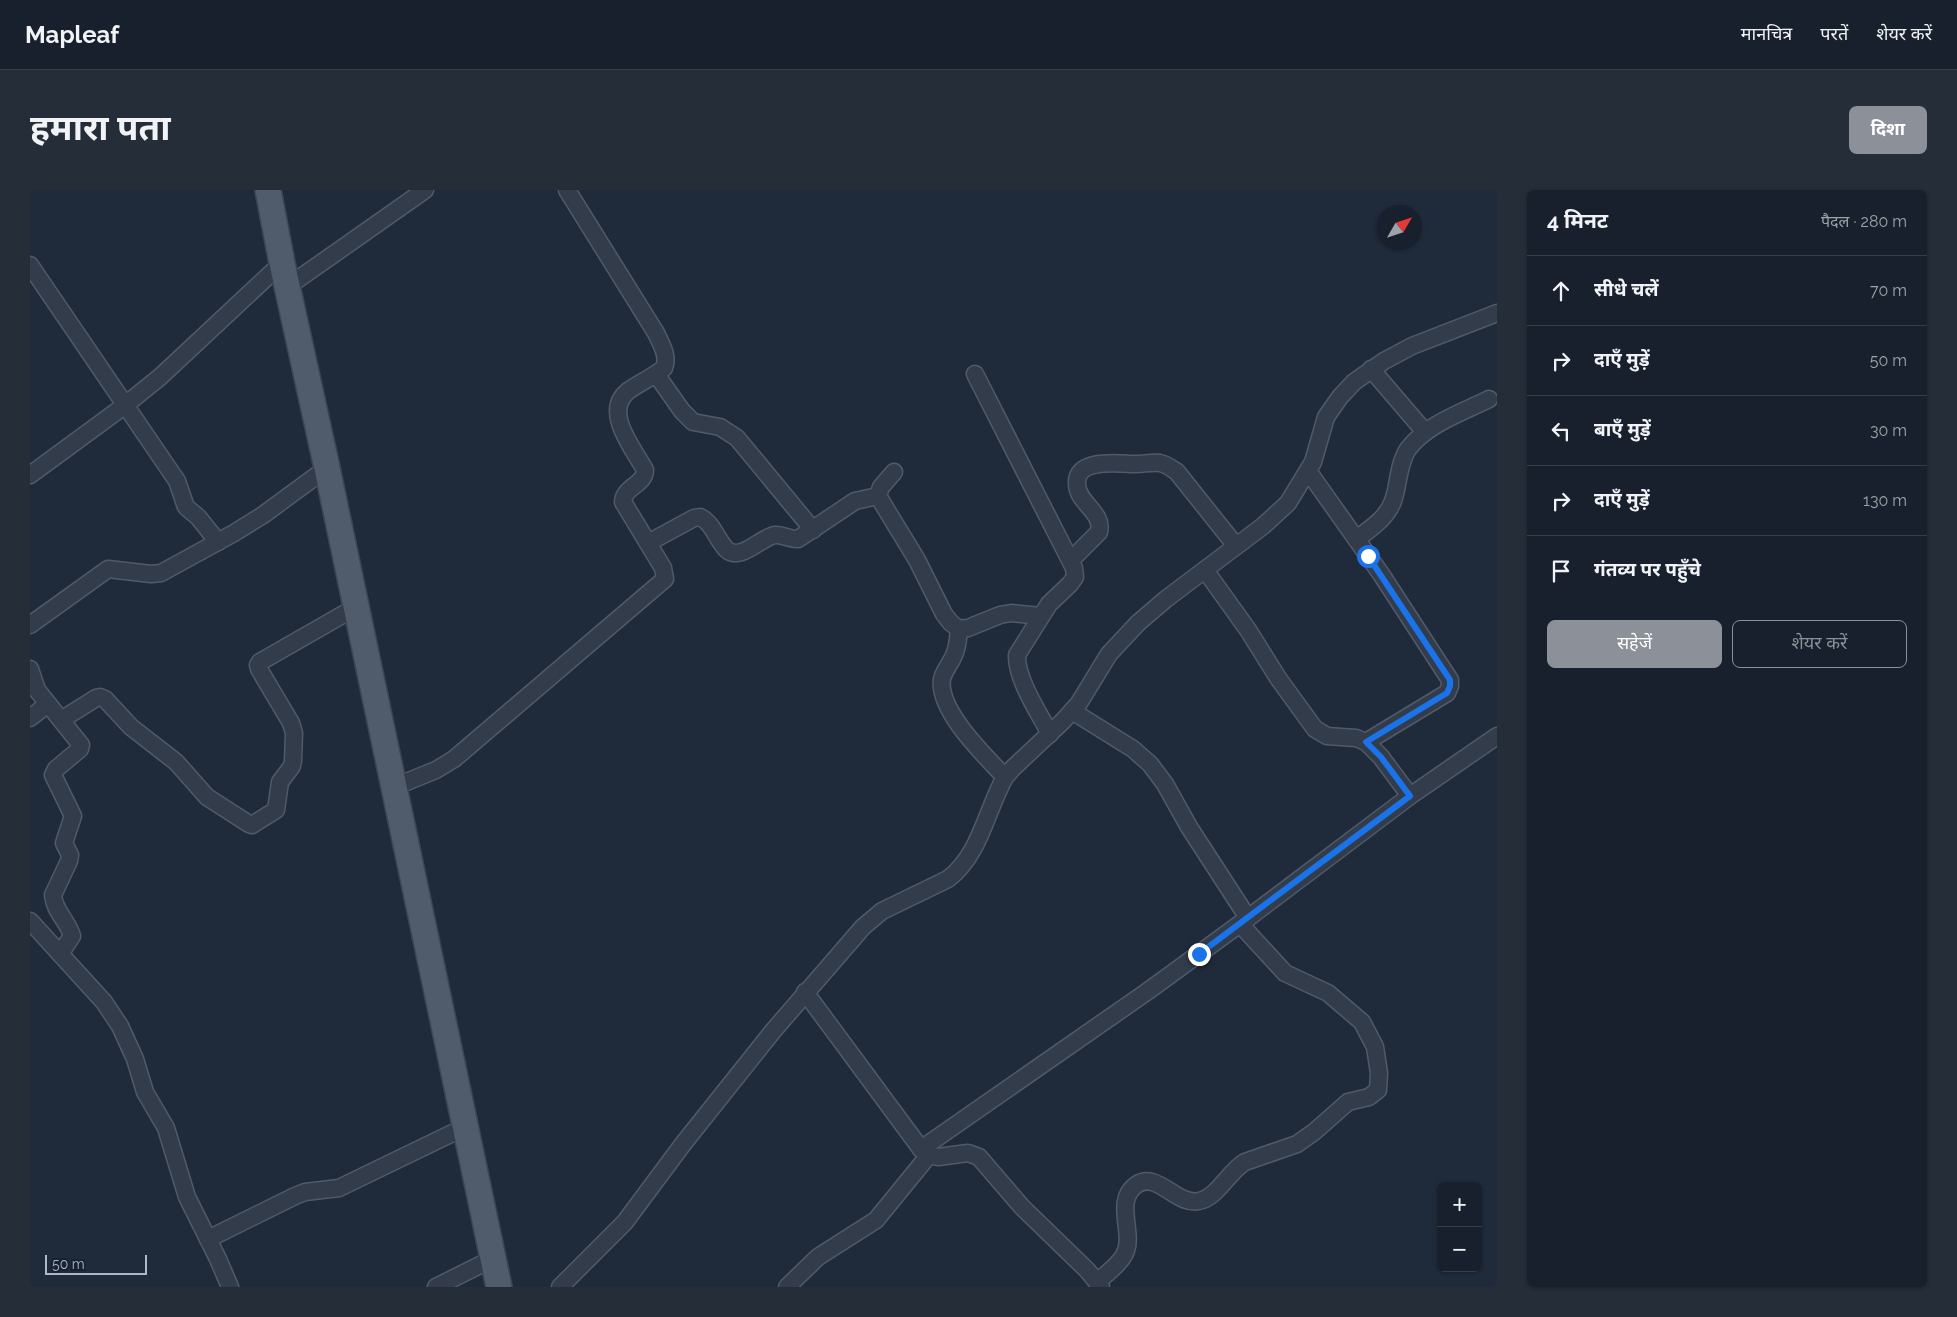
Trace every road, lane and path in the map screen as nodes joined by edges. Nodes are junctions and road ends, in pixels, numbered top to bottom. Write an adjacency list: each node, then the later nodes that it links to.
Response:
1 (268, 190): 4 (main road)
2 (425, 190): 6 (street)
3 (566, 190): 9 (street)
4 (282, 263): 6 (main road); 12 (street)
5 (30, 265): 12 (street)
6 (287, 287): 14 (main road)
7 (1497, 313): 8 (street)
8 (1371, 369): 13 (street); 15 (street)
9 (656, 374): 19 (street); 22 (street)
10 (975, 374): 24 (street)
11 (1489, 399): 13 (street)
12 (124, 406): 17 (street); 21 (street)
13 (1425, 432): 20 (street)
14 (327, 468): 21 (street); 26 (main road)
15 (1308, 471): 20 (street); 23 (street)
16 (894, 472): 18 (street)
17 (30, 475)
18 (878, 496): 19 (street); 29 (street)
19 (813, 530): 22 (street)
20 (1357, 539): 37 (street)
21 (218, 542): 28 (street)
22 (648, 543): 39 (street)
23 (1236, 546): 24 (street); 25 (street)
24 (1070, 560): 27 (street)
25 (1205, 570): 32 (street); 37 (street)
26 (356, 607): 34 (street); 39 (main road)
27 (1041, 616): 29 (street); 35 (street)
28 (30, 625)
29 (960, 628): 38 (street)
30 (30, 669): 31 (street)
31 (48, 704): 33 (street); 34 (street)
32 (1072, 711): 35 (street); 42 (street)
33 (30, 718)
34 (61, 720): 43 (street)
35 (1050, 734): 38 (street)
36 (1497, 736): 40 (street)
37 (1366, 742): 40 (street)
38 (1005, 777): 44 (street)
39 (394, 787): 45 (main road)
40 (1410, 796): 42 (street)
41 (30, 921): 43 (street)
42 (1244, 921): 46 (street); 49 (street)
43 (60, 954): 47 (street)
44 (805, 992): 46 (street); 53 (street)
45 (465, 1127): 47 (street); 48 (main road)
46 (925, 1152): 49 (street); 54 (street)
47 (208, 1239): 50 (street)
48 (494, 1258): 51 (street); 52 (main road)
49 (1099, 1284)
50 (230, 1287)
51 (436, 1287)
52 (499, 1287)
53 (560, 1287)
54 (787, 1287)

